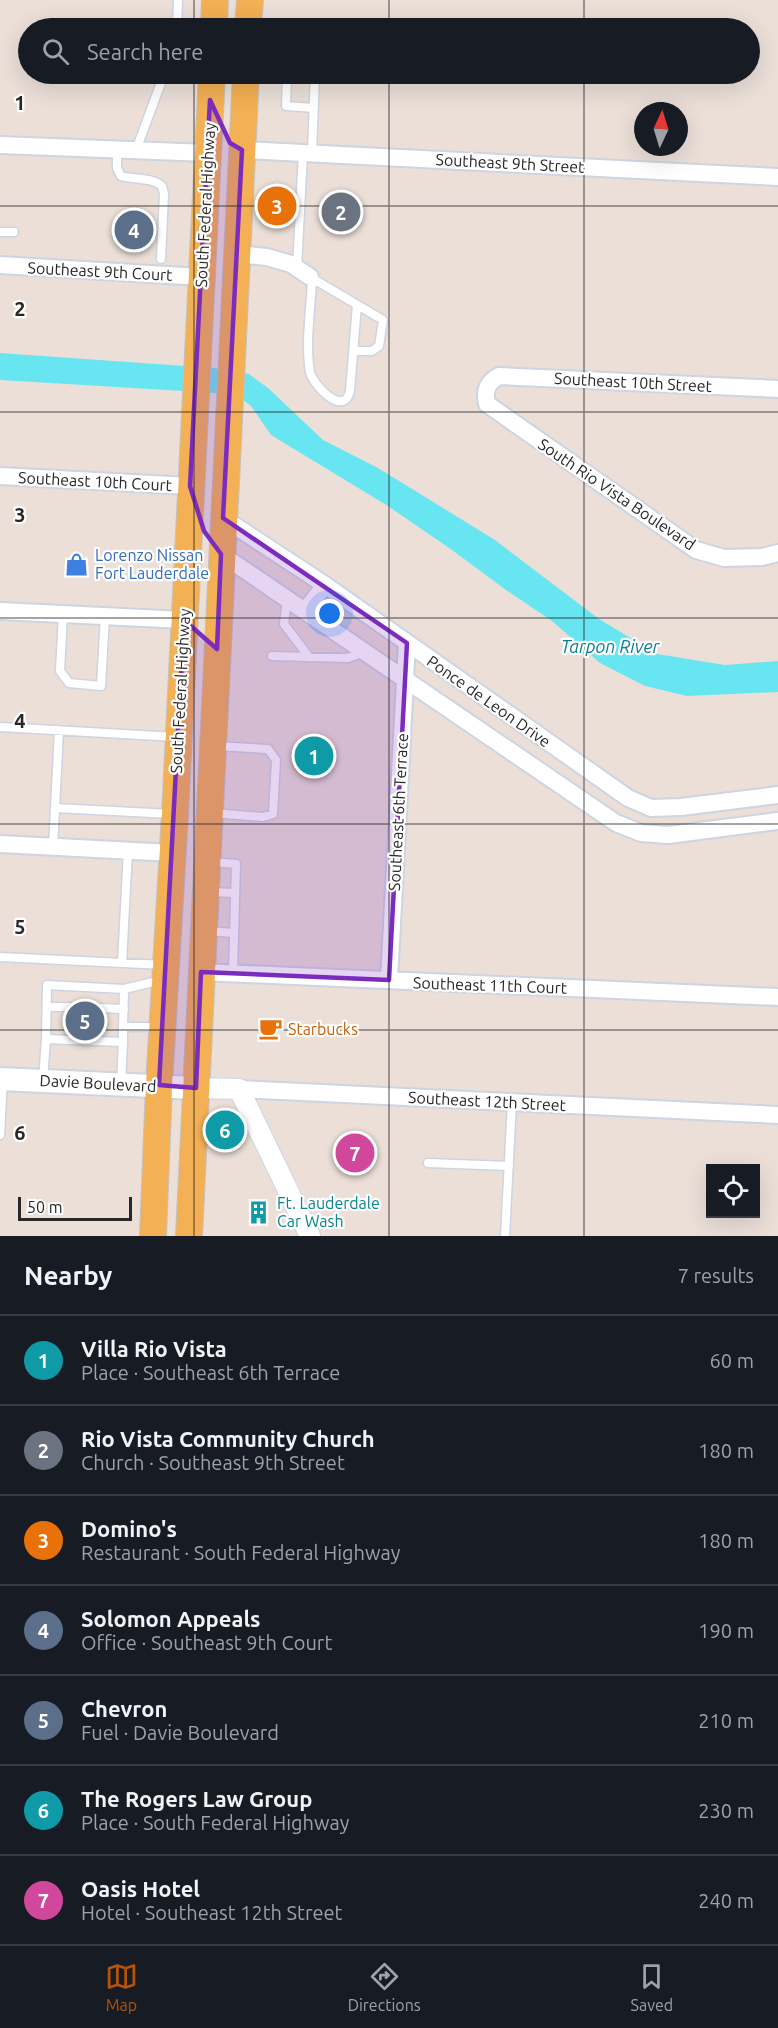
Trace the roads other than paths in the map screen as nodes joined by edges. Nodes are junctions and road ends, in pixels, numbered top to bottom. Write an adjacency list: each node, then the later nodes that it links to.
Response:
1 (178, 0): 4 (lane)
2 (215, 0): 5 (main road)
3 (250, 0): 6 (main road)
4 (177, 18)
5 (214, 18)
6 (249, 18)
7 (161, 84): 17 (lane)
8 (211, 84): 12 (main road, South Federal Highway)
9 (245, 84): 16 (main road, South Federal Highway)
10 (287, 84): 13 (lane)
11 (315, 84): 13 (lane)
12 (210, 100): 16 (main road); 18 (main road, South Federal Highway)
13 (314, 108): 19 (lane)
14 (0, 145): 15 (street)
15 (117, 150): 17 (street); 25 (lane)
16 (242, 150): 19 (street, Southeast 9th Street); 21 (main road, South Federal Highway)
17 (136, 151): 18 (street)
18 (207, 153): 21 (main road); 28 (main road, South Federal Highway)
19 (307, 153): 20 (street, Southeast 9th Street); 27 (lane)
20 (778, 177)
21 (239, 210): 24 (main road, South Federal Highway)
22 (0, 232): 23 (lane)
23 (14, 232)
24 (237, 254): 27 (street); 35 (main road, South Federal Highway)
25 (161, 259)
26 (0, 266): 28 (street, Southeast 9th Court)
27 (306, 275): 29 (lane); 30 (lane)
28 (201, 277): 34 (main road, South Federal Highway)
29 (357, 305): 30 (lane); 30 (lane)
30 (354, 351)
31 (489, 382): 32 (street, Southeast 10th Street); 36 (street, South Rio Vista Boulevard)
32 (778, 389)
33 (0, 476): 34 (street, Southeast 10th Court)
34 (190, 486): 37 (main road); 44 (main road, South Federal Highway)
35 (223, 518): 37 (main road, South Federal Highway); 38 (street, Ponce de Leon Drive)
36 (778, 553)
37 (221, 554): 39 (street, Ponce de Leon Drive); 49 (main road, South Federal Highway)
38 (325, 585): 41 (street); 45 (street, Ponce de Leon Drive)
39 (287, 598): 41 (street, Ponce de Leon Drive); 48 (lane)
40 (0, 611): 42 (street)
41 (305, 611): 46 (street, Ponce de Leon Drive)
42 (63, 614): 43 (street); 43 (lane)
43 (105, 616): 44 (street)
44 (184, 620): 49 (main road); 53 (main road, South Federal Highway)
45 (407, 643): 50 (street, Southeast 6th Terrace); 55 (street, Ponce de Leon Drive)
46 (365, 652): 48 (lane); 50 (street, Ponce de Leon Drive)
47 (272, 656): 48 (lane)
48 (309, 657)
49 (216, 669): 54 (main road, South Federal Highway)
50 (405, 679): 59 (street, Ponce de Leon Drive); 74 (street, Southeast 6th Terrace)
51 (0, 727): 52 (lane)
52 (59, 730): 53 (lane); 56 (lane)
53 (178, 737): 58 (main road, South Federal Highway)
54 (212, 745): 57 (main road); 57 (lane)
55 (778, 795)
56 (55, 808): 58 (lane); 61 (lane)
57 (209, 813): 64 (main road)
58 (175, 814): 63 (main road, South Federal Highway)
59 (778, 821)
60 (0, 844): 61 (street)
61 (53, 847): 62 (street)
62 (128, 850): 63 (street); 70 (lane)
63 (173, 853): 71 (main road, South Federal Highway)
64 (207, 861): 65 (main road); 66 (lane)
65 (205, 892): 66 (lane); 67 (main road)
66 (235, 893): 68 (lane)
67 (203, 931): 68 (lane); 72 (main road)
68 (234, 933): 73 (lane)
69 (0, 957): 70 (lane)
70 (122, 963): 71 (lane)
71 (166, 972): 75 (lane); 82 (main road, South Federal Highway)
72 (201, 972): 73 (street, Southeast 11th Court); 89 (main road)
73 (232, 973): 74 (street, Southeast 11th Court)
74 (389, 981): 76 (street, Southeast 11th Court)
75 (124, 989): 77 (lane); 80 (lane)
76 (778, 997)
77 (47, 1007): 78 (lane); 83 (lane)
78 (71, 1007)
79 (100, 1008): 80 (lane)
80 (124, 1009): 81 (lane)
81 (123, 1027): 82 (lane); 84 (lane)
82 (162, 1027): 88 (main road, South Federal Highway)
83 (46, 1039): 84 (lane); 86 (lane)
84 (123, 1042): 87 (lane)
85 (2, 1079): 86 (main road, Davie Boulevard); 93 (lane)
86 (43, 1080): 87 (main road, Davie Boulevard)
87 (121, 1084): 88 (main road, Davie Boulevard)
88 (159, 1085): 89 (main road, Davie Boulevard); 96 (main road, South Federal Highway)
89 (196, 1088): 90 (street, Southeast 12th Street); 97 (main road)
90 (239, 1089): 91 (street, Southeast 12th Street); 98 (street)
91 (512, 1102): 92 (street, Southeast 12th Street); 95 (lane)
92 (778, 1115)
93 (0, 1135)
94 (428, 1163): 95 (lane)
95 (509, 1166): 99 (lane)
96 (153, 1236)
97 (189, 1236)
98 (310, 1236)
99 (506, 1236)

